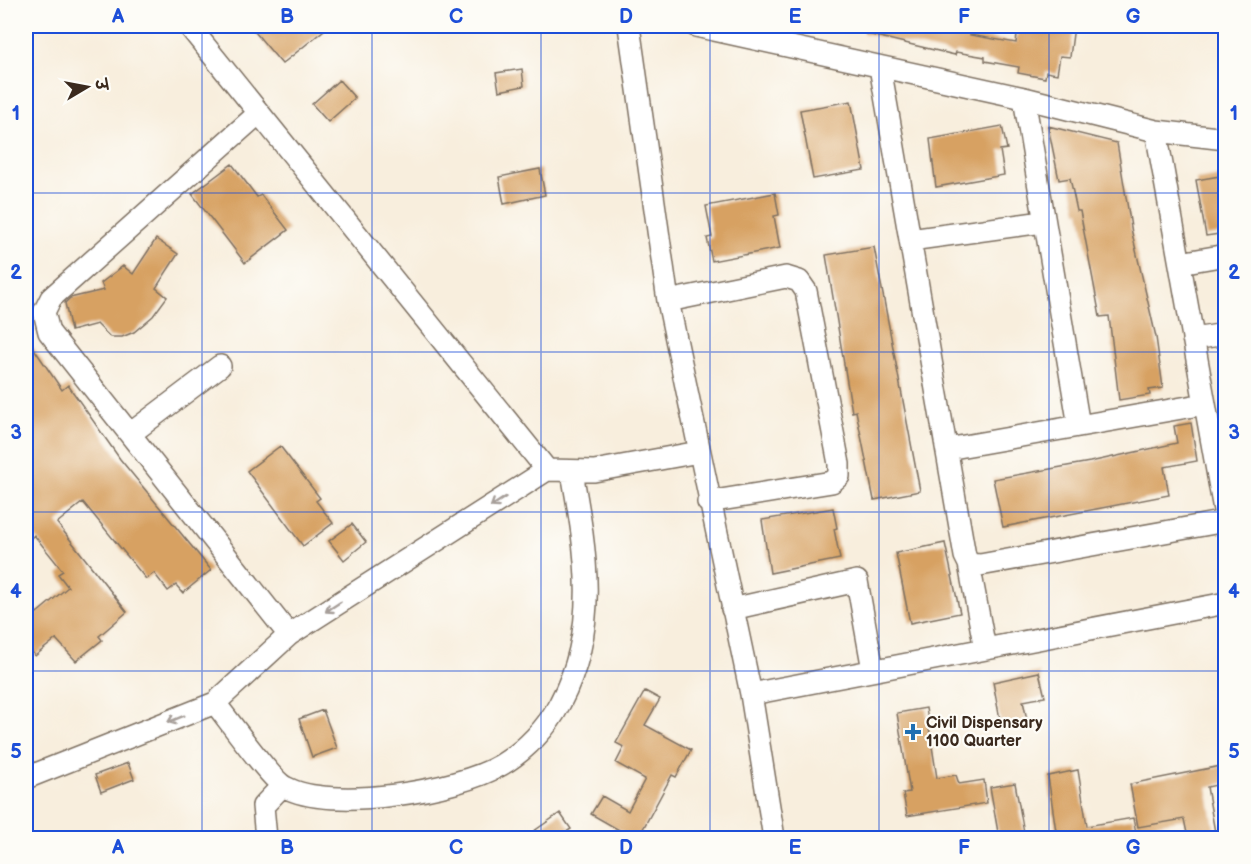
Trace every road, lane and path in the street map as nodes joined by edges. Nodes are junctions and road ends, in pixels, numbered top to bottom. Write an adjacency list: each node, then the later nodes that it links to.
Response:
1 (189, 26): 6 (street)
2 (629, 26): 13 (street)
3 (696, 26): 4 (street)
4 (880, 67): 5 (street); 10 (street)
5 (1024, 98): 7 (street); 9 (street)
6 (259, 113): 19 (street); 22 (street)
7 (1156, 131): 8 (street); 12 (street)
8 (1226, 139)
9 (1043, 222): 10 (street); 18 (street)
10 (910, 240): 20 (street)
11 (1226, 255): 12 (street)
12 (1180, 264): 15 (street)
13 (668, 301): 21 (street); 25 (street)
14 (1226, 334): 15 (street)
15 (1193, 339): 17 (street)
16 (220, 366): 19 (street)
17 (1205, 404): 18 (street); 24 (street)
18 (1079, 426): 20 (street)
19 (130, 434): 29 (street)
20 (947, 449): 26 (street)
21 (699, 452): 23 (street); 25 (street)
22 (547, 471): 23 (street); 29 (street, one-way to 29)
23 (572, 472): 35 (street)
24 (1223, 495): 26 (street)
25 (708, 502): 28 (street)
26 (969, 564): 30 (street)
27 (1226, 603): 30 (street)
28 (732, 609): 31 (street); 32 (street)
29 (289, 635): 33 (street)
30 (985, 649): 31 (street)
31 (873, 670): 32 (street)
32 (751, 694): 37 (street)
33 (215, 704): 34 (street, one-way to 34); 35 (street)
34 (28, 772)
35 (282, 786): 36 (street)
36 (266, 838)
37 (774, 838)

